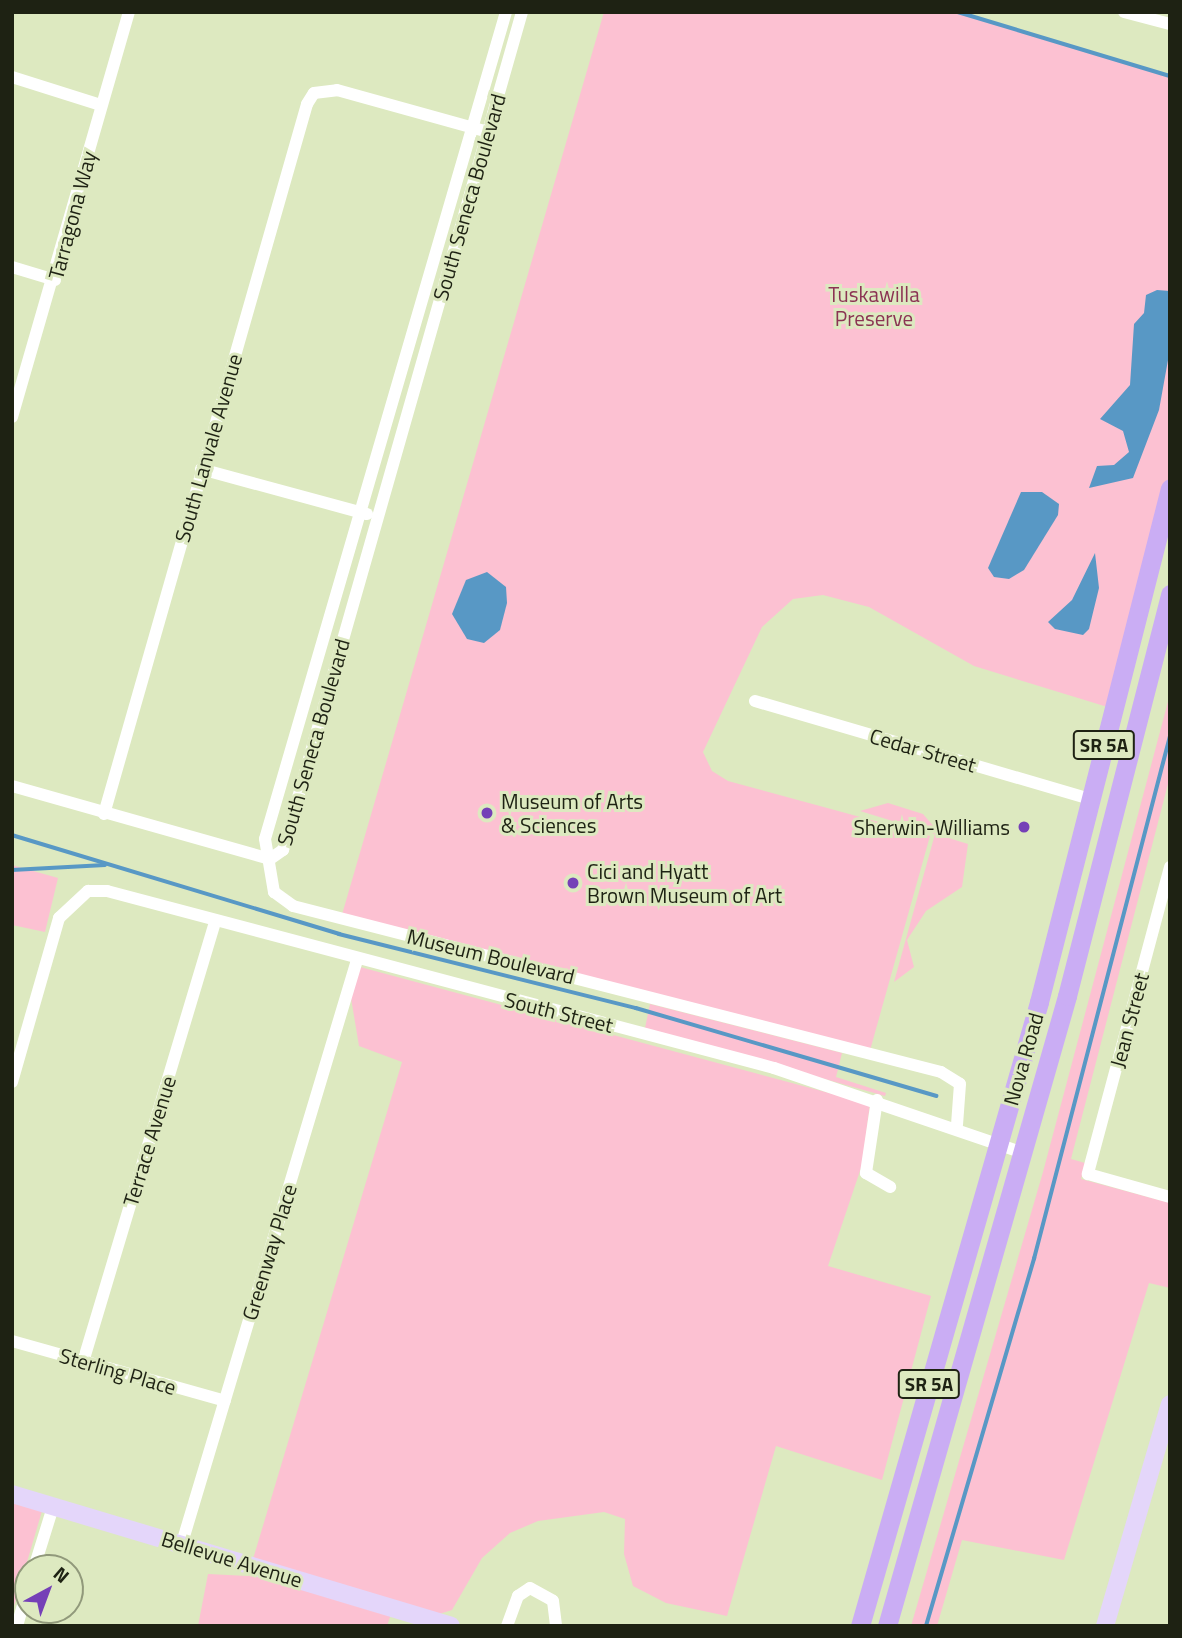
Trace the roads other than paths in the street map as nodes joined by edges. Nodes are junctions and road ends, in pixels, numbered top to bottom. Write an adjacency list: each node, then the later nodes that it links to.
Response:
1 (129, 12): 7 (street, Tarragona Way)
2 (506, 12): 8 (street, South Seneca Boulevard)
3 (522, 12): 9 (street, South Seneca Boulevard)
4 (1126, 12): 5 (street)
5 (1170, 24)
6 (12, 77): 7 (street)
7 (101, 104): 11 (street, Tarragona Way)
8 (473, 128): 9 (street); 12 (street, South Seneca Boulevard); 15 (street, South Lanvale Avenue)
9 (488, 132): 13 (street, South Seneca Boulevard)
10 (12, 267): 11 (street)
11 (55, 280): 14 (street, Tarragona Way)
12 (416, 324): 13 (street); 17 (street, South Seneca Boulevard)
13 (432, 328): 18 (street, South Seneca Boulevard)
14 (12, 417)
15 (201, 469): 17 (street); 26 (street, South Lanvale Avenue)
16 (1170, 488): 19 (main road, Nova Road / SR 5A)
17 (360, 513): 18 (street); 21 (street, South Seneca Boulevard)
18 (378, 517): 22 (street, South Seneca Boulevard)
19 (1166, 526): 25 (main road, Nova Road / SR 5A)
20 (1170, 594): 27 (main road, Nova Road / SR 5A)
21 (313, 684): 22 (street); 28 (street, South Seneca Boulevard)
22 (329, 689): 28 (street, South Seneca Boulevard)
23 (755, 701): 25 (street, Cedar Street)
24 (12, 786): 26 (street)
25 (1091, 799): 27 (main road); 35 (main road, Nova Road / SR 5A)
26 (104, 814): 28 (street)
27 (1107, 840): 36 (main road, Nova Road / SR 5A)
28 (270, 859): 34 (street, Museum Boulevard)
29 (1170, 867): 38 (street, Jean Street)
30 (215, 921): 31 (street, South Street); 32 (street, South Street); 40 (street, Terrace Avenue)
31 (357, 960): 33 (street, South Street); 41 (street, Greenway Place)
32 (12, 1082)
33 (877, 1100): 34 (street, South Street); 37 (street)
34 (957, 1125): 35 (street, South Street)
35 (999, 1143): 36 (street, South Street); 50 (main road, Nova Road / SR 5A)
36 (1024, 1153): 51 (main road, Nova Road / SR 5A)
37 (890, 1187)
38 (1170, 1197)
39 (12, 1341): 40 (street, Sterling Place)
40 (83, 1362): 41 (street, Sterling Place)
41 (225, 1401): 45 (street, Greenway Place)
42 (1170, 1404): 52 (street)
43 (12, 1494): 44 (street, Bellevue Avenue)
44 (53, 1507): 45 (street, Bellevue Avenue); 46 (street)
45 (182, 1543): 47 (street, Bellevue Avenue)
46 (38, 1554)
47 (451, 1626)
48 (507, 1626): 49 (street)
49 (556, 1626)
50 (860, 1626)
51 (887, 1626)
52 (1105, 1626)

